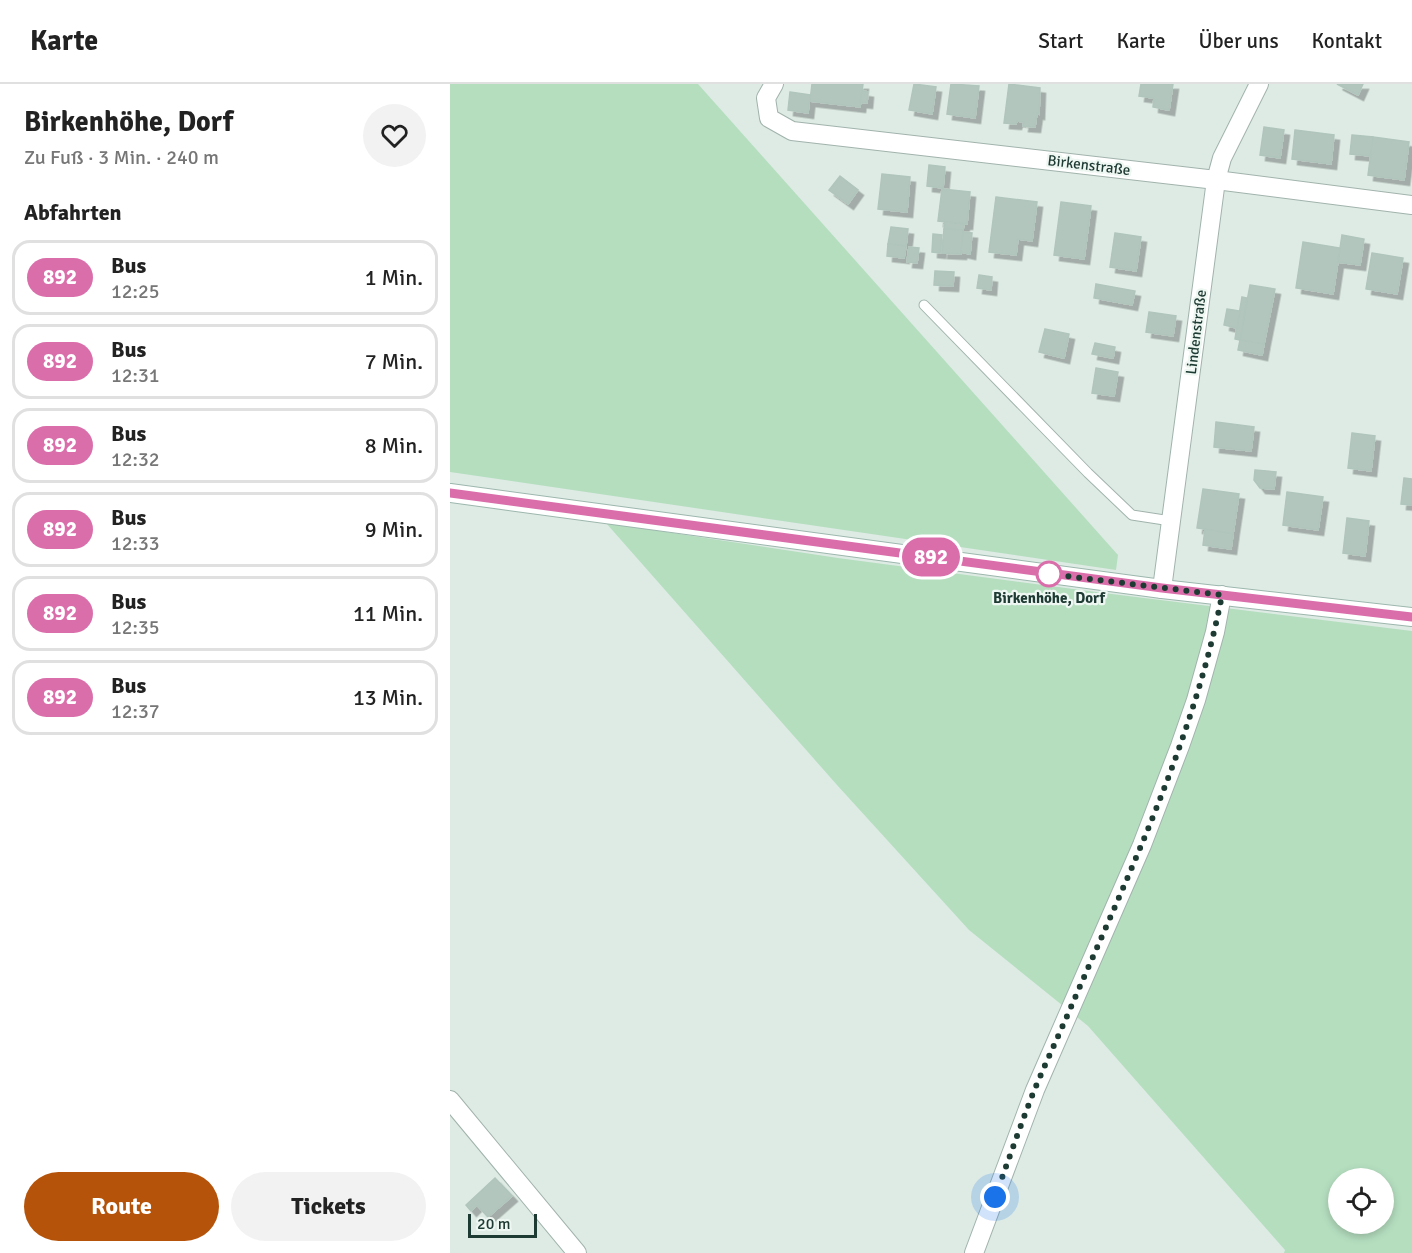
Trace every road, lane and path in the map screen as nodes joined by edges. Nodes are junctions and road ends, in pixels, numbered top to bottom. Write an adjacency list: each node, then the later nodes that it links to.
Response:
1 (774, 84): 3 (street, Birkenstraße)
2 (1259, 84): 3 (street, Lindenstraße)
3 (1216, 180): 4 (street, Birkenstraße); 7 (street, Lindenstraße)
4 (1412, 205)
5 (924, 305): 7 (lane)
6 (450, 493): 8 (street)
7 (1171, 521): 8 (street, Lindenstraße)
8 (1162, 588): 9 (street)
9 (1222, 595): 10 (street); 13 (street)
10 (1412, 617)
11 (450, 1101): 12 (street)
12 (577, 1253)
13 (974, 1253)

